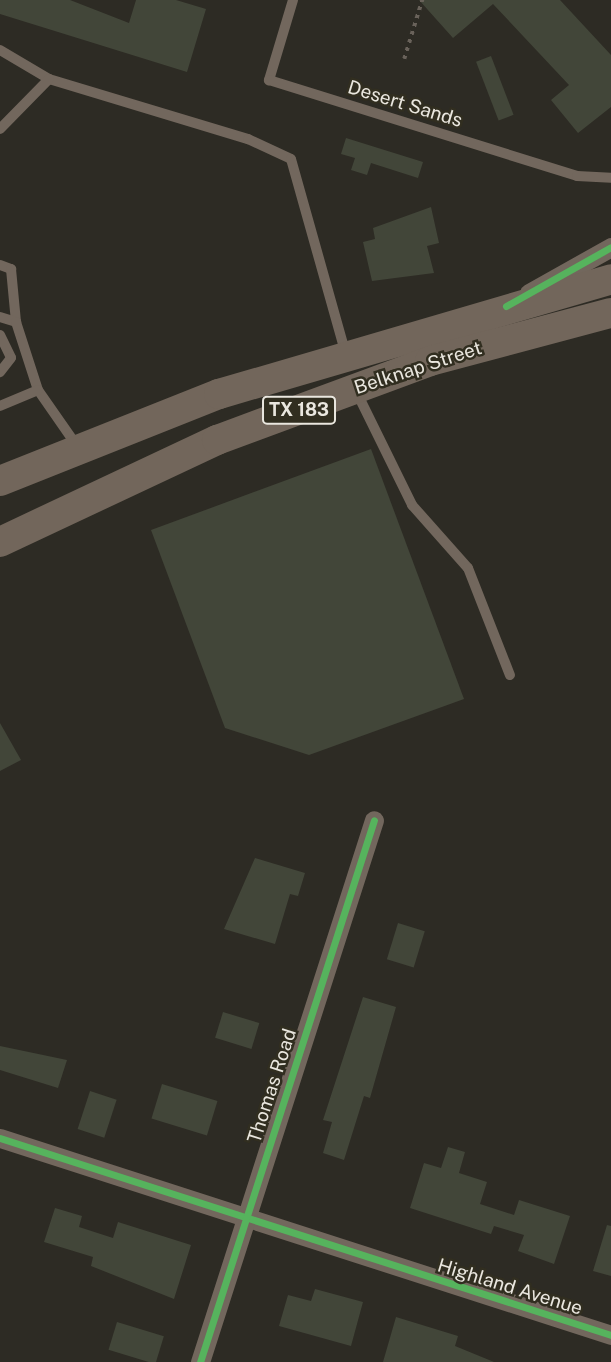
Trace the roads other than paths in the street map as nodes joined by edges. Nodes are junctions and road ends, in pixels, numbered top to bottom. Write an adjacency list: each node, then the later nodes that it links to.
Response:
1 (293, 0): 5 (lane, Desert Sands)
2 (0, 50): 3 (lane)
3 (49, 79): 4 (lane); 14 (lane)
4 (0, 130)
5 (611, 178)
6 (611, 247): 9 (street)
7 (0, 265): 12 (lane)
8 (611, 279): 9 (main road, Belknap Street / TX 183)
9 (506, 306): 14 (main road, Belknap Street / TX 183)
10 (611, 313): 16 (main road, Belknap Street / TX 183)
11 (0, 317): 12 (lane)
12 (16, 322): 17 (lane)
13 (0, 335): 15 (lane)
14 (346, 355): 19 (main road, Belknap Street / TX 183)
15 (0, 372)
16 (355, 389): 21 (main road, Belknap Street / TX 183); 22 (lane)
17 (38, 390): 18 (lane); 19 (lane)
18 (0, 406)
19 (79, 448): 20 (main road, Belknap Street / TX 183)
20 (0, 481)
21 (0, 542)
22 (510, 675)
23 (374, 820): 25 (street, Thomas Road)
24 (0, 1138): 25 (street, Highland Avenue)
25 (245, 1221): 26 (street, Highland Avenue); 27 (street, Thomas Road)
26 (611, 1335)
27 (200, 1362)

